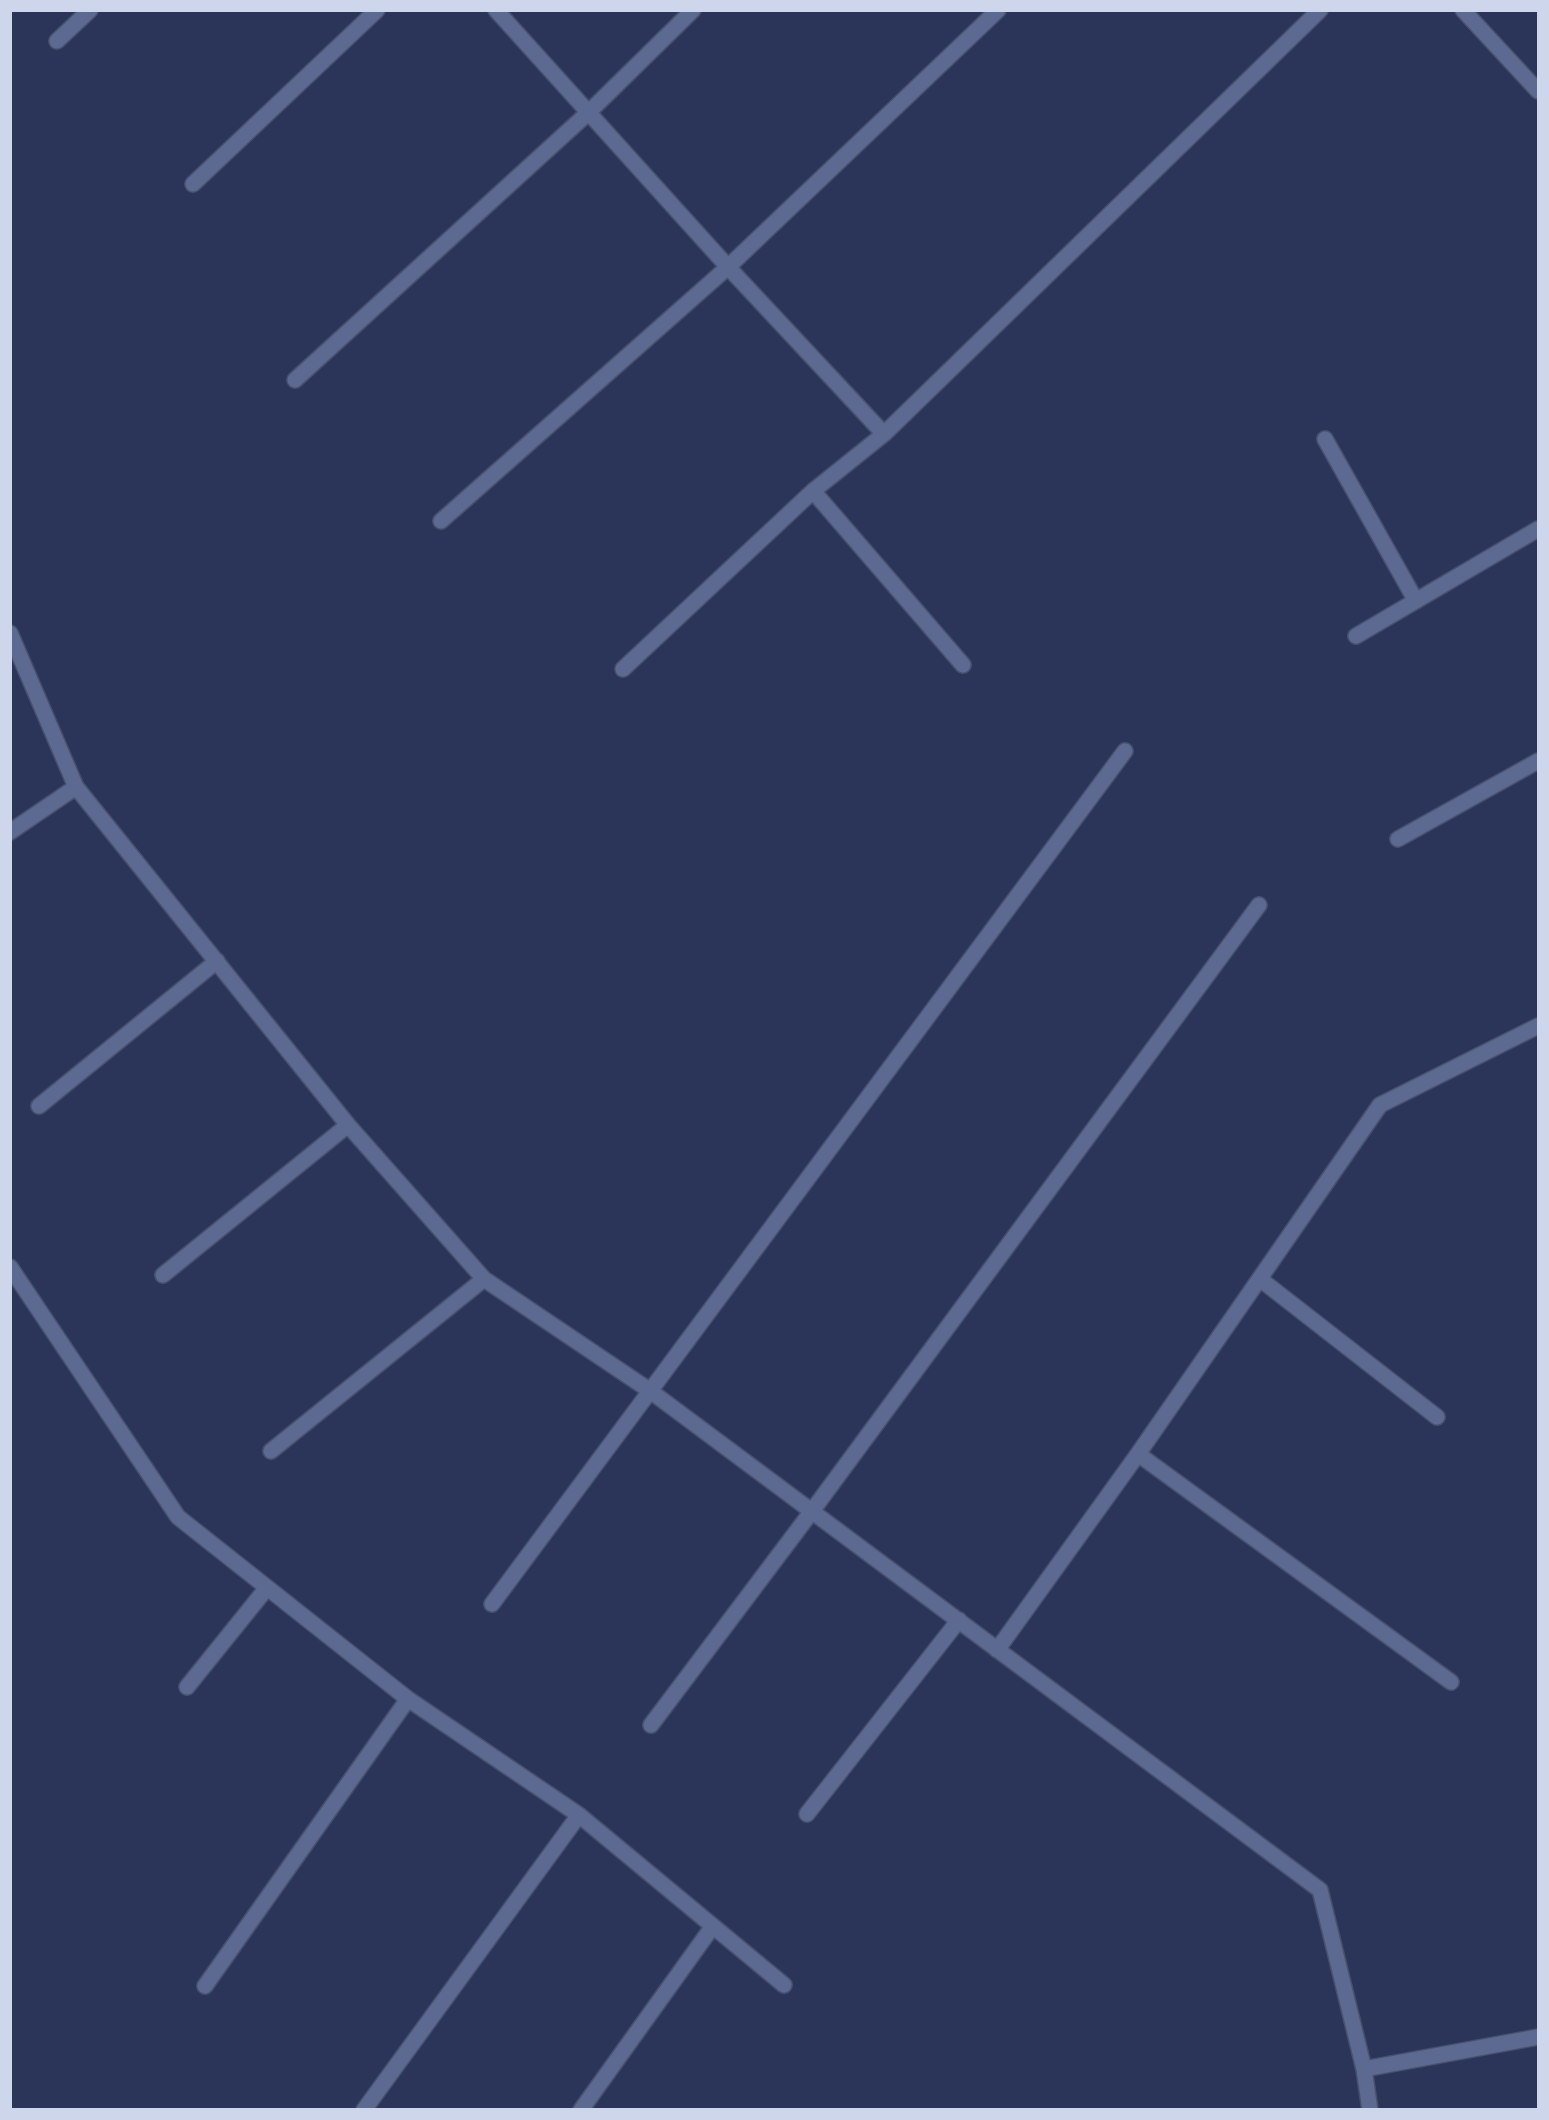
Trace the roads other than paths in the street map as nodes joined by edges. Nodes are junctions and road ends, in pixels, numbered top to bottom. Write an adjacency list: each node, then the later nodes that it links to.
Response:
1 (90, 10): 8 (street)
2 (377, 10): 11 (street)
3 (496, 10): 10 (street)
4 (693, 10): 10 (street)
5 (998, 10): 12 (street)
6 (1320, 10): 14 (street)
7 (1463, 10): 9 (street)
8 (57, 41)
9 (1539, 91)
10 (589, 112): 12 (street); 13 (street)
11 (193, 184)
12 (728, 267): 14 (street); 17 (street)
13 (295, 380)
14 (884, 434): 16 (street)
15 (1325, 440): 19 (street)
16 (813, 491): 22 (street); 23 (street)
17 (441, 521)
18 (1539, 529): 19 (street)
19 (1416, 601): 21 (street)
20 (10, 633): 26 (street)
21 (1356, 636)
22 (963, 665)
23 (622, 669)
24 (1125, 751): 38 (street)
25 (1539, 761): 28 (street)
26 (76, 787): 27 (street); 30 (street)
27 (10, 832)
28 (1398, 838)
29 (1259, 905): 42 (street)
30 (217, 961): 32 (street); 33 (street)
31 (1539, 1026): 37 (street)
32 (39, 1106)
33 (348, 1125): 35 (street); 36 (street)
34 (10, 1267): 43 (street)
35 (162, 1275)
36 (483, 1279): 38 (street); 40 (street)
37 (1260, 1279): 39 (street); 41 (street)
38 (650, 1390): 42 (street); 44 (street)
39 (1437, 1417)
40 (271, 1451)
41 (1138, 1454): 46 (street); 47 (street)
42 (812, 1511): 45 (street); 50 (street)
43 (266, 1589): 48 (street); 49 (street)
44 (492, 1604)
45 (959, 1620): 46 (street); 51 (street)
46 (996, 1650): 57 (street)
47 (1451, 1682)
48 (187, 1687)
49 (408, 1699): 52 (street); 55 (street)
50 (651, 1725)
51 (807, 1814)
52 (579, 1815): 53 (street); 58 (street)
53 (713, 1926): 54 (street); 59 (street)
54 (784, 1985)
55 (205, 1986)
56 (1539, 2037): 57 (street)
57 (1364, 2069): 60 (street)
58 (364, 2109)
59 (581, 2109)
60 (1370, 2109)

